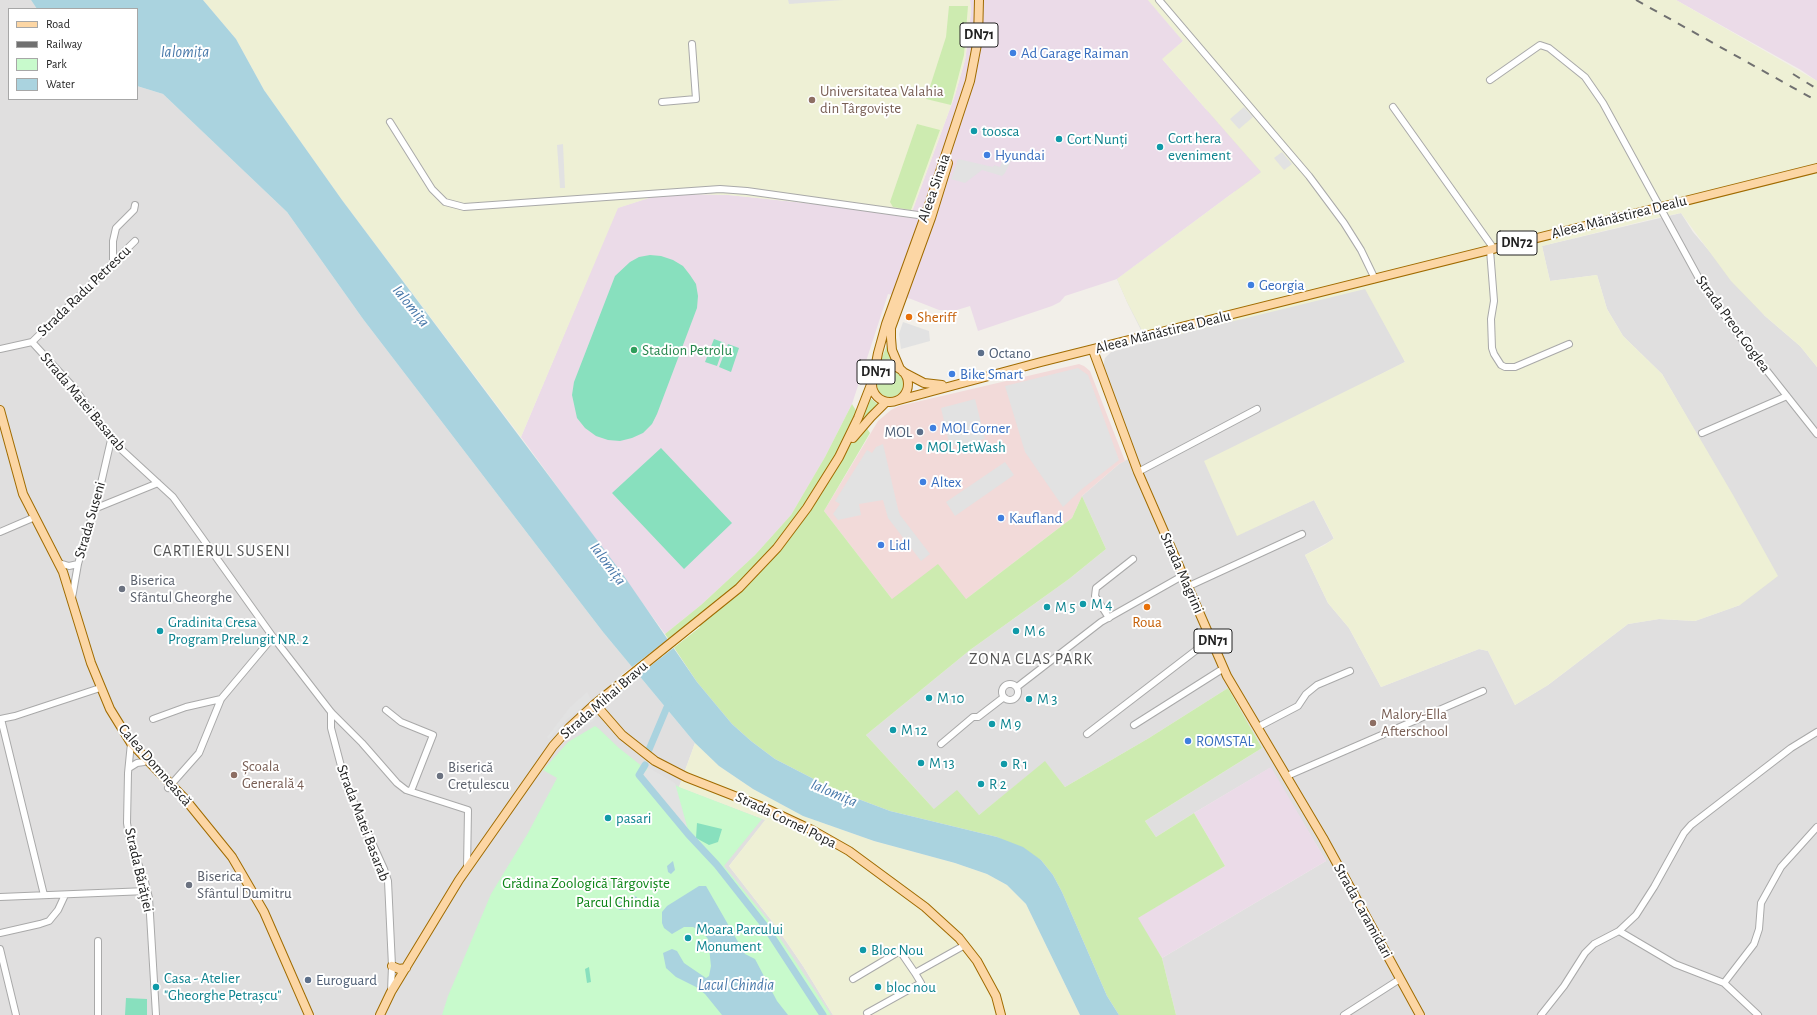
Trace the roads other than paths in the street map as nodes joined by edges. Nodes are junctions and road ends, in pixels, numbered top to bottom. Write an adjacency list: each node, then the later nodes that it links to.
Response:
1 (979, 0): 12 (main road, Aleea Sinaia / DN71)
2 (984, 0): 21 (main road, Aleea Sinaia / DN71)
3 (1159, 0): 16 (street)
4 (692, 44): 6 (street)
5 (1490, 80): 11 (street, Strada Preot Goglea)
6 (662, 102)
7 (1393, 107): 14 (street)
8 (390, 122): 12 (street)
9 (1817, 168): 11 (main road, Aleea Mănăstirea Dealu / DN72)
10 (135, 205): 15 (street)
11 (1659, 207): 14 (main road, Aleea Mănăstirea Dealu / DN72); 24 (street, Strada Preot Goglea)
12 (925, 216): 22 (main road, Aleea Sinaia / DN71)
13 (135, 241): 15 (street, Strada Radu Petrescu)
14 (1492, 249): 16 (main road, Aleea Mănăstirea Dealu / DN72); 18 (street)
15 (113, 262): 17 (street, Strada Radu Petrescu)
16 (1375, 278): 20 (main road, Aleea Mănăstirea Dealu / DN72)
17 (32, 342): 19 (street, Strada Matei Basarab); 32 (street, Strada Matei Basarab)
18 (1569, 344)
19 (0, 349)
20 (1093, 350): 23 (main road, Aleea Mănăstirea Dealu); 34 (main road, Strada Magrini / DN71)
21 (901, 370): 22 (main road, DN71); 23 (main road, Aleea Mănăstirea Dealu); 25 (main road, Aleea Sinaia / DN71)
22 (873, 378): 26 (main road, DN71); 33 (main road, Strada Mihai Bravu)
23 (951, 385): 25 (main road, Aleea Mănăstirea Dealu)
24 (1787, 396): 30 (street); 31 (street, Strada Preot Goglea)
25 (899, 400): 26 (main road, DN71)
26 (886, 402): 33 (main road, Strada Mihai Bravu)
27 (1256, 409): 34 (street)
28 (0, 410): 37 (main road, Calea Domnească)
29 (0, 428): 37 (main road, Calea Domnească)
30 (1702, 433)
31 (1817, 434)
32 (112, 440): 35 (street, Strada Matei Basarab); 36 (street, Strada Suseni)
33 (839, 457): 56 (main road, Strada Mihai Bravu)
34 (1138, 472): 43 (main road, Strada Magrini / DN71)
35 (158, 483): 36 (street); 49 (street, Strada Matei Basarab)
36 (94, 509): 42 (street, Strada Suseni)
37 (33, 518): 38 (street); 41 (main road, Calea Domnească); 45 (main road, Calea Domnească)
38 (0, 532)
39 (1302, 534): 46 (street)
40 (1133, 560): 48 (street)
41 (59, 563): 42 (street); 45 (main road, Calea Domnească)
42 (78, 564): 44 (street, Strada Suseni)
43 (1184, 575): 46 (main road, Strada Magrini / DN71); 48 (street)
44 (75, 576): 45 (street); 47 (street, Strada Suseni)
45 (64, 581): 47 (main road, Calea Domnească); 54 (main road, Calea Domnească)
46 (1189, 586): 50 (main road, Strada Magrini / DN71)
47 (72, 600): 54 (main road, Calea Domnească)
48 (1109, 618): 53 (street)
49 (274, 637): 58 (street); 61 (street, Strada Matei Basarab)
50 (1212, 638): 51 (main road, Strada Magrini / DN71); 69 (street)
51 (1224, 668): 66 (street); 67 (main road, Strada Magrini / DN71)
52 (1350, 671): 67 (street)
53 (1017, 687): 57 (street); 57 (street)
54 (98, 689): 64 (street); 71 (main road, Calea Domnească)
55 (1483, 691): 74 (street)
56 (607, 694): 59 (main road, Strada Mihai Bravu); 62 (main road)
57 (1004, 697): 70 (street)
58 (221, 699): 63 (street); 75 (street)
59 (595, 704): 62 (main road, Strada Cornel Popa); 65 (main road, Strada Mihai Bravu)
60 (386, 710): 76 (street)
61 (331, 712): 76 (street); 89 (street, Strada Matei Basarab)
62 (602, 713): 65 (main road); 87 (main road, Strada Cornel Popa)
63 (153, 718)
64 (1, 719): 81 (street)
65 (577, 720): 79 (main road, Strada Mihai Bravu)
66 (1134, 725)
67 (1258, 727): 74 (main road, Strada Magrini / DN71)
68 (1817, 732): 84 (street)
69 (1087, 734)
70 (940, 744)
71 (131, 745): 72 (main road); 73 (street, Strada Bărăției); 75 (main road, Calea Domnească)
72 (144, 762): 73 (street); 75 (main road)
73 (129, 768): 80 (street, Strada Bărăției)
74 (1287, 776): 77 (main road, Strada Magrini / DN71)
75 (170, 786): 100 (main road); 101 (main road, Calea Domnească)
76 (411, 792): 79 (street)
77 (1305, 807): 93 (main road, Strada Caramidari / DN71)
78 (1817, 827): 94 (street)
79 (467, 868): 90 (main road, Strada Mihai Bravu)
80 (147, 890): 82 (street); 99 (street, Strada Bărăției)
81 (44, 895): 82 (street); 83 (street)
82 (65, 895): 85 (street)
83 (0, 897)
84 (1619, 931): 94 (street); 106 (street)
85 (0, 933)
86 (98, 941): 98 (street)
87 (965, 945): 91 (street); 103 (main road, Strada Cornel Popa)
88 (0, 949): 97 (street)
89 (392, 966): 90 (main road); 95 (street, Strada Matei Basarab)
90 (406, 968): 95 (main road, Strada Mihai Bravu)
91 (915, 973): 92 (street); 96 (street)
92 (853, 979)
93 (1400, 979): 104 (street); 105 (main road, Strada Caramidari / DN71)
94 (1724, 983): 107 (street)
95 (394, 984): 102 (main road, Strada Mihai Bravu)
96 (867, 1013)
97 (16, 1015)
98 (98, 1015)
99 (156, 1015)
100 (303, 1015)
101 (309, 1015)
102 (381, 1015)
103 (1002, 1015)
104 (1344, 1015)
105 (1420, 1015)
106 (1541, 1015)
107 (1758, 1015)

